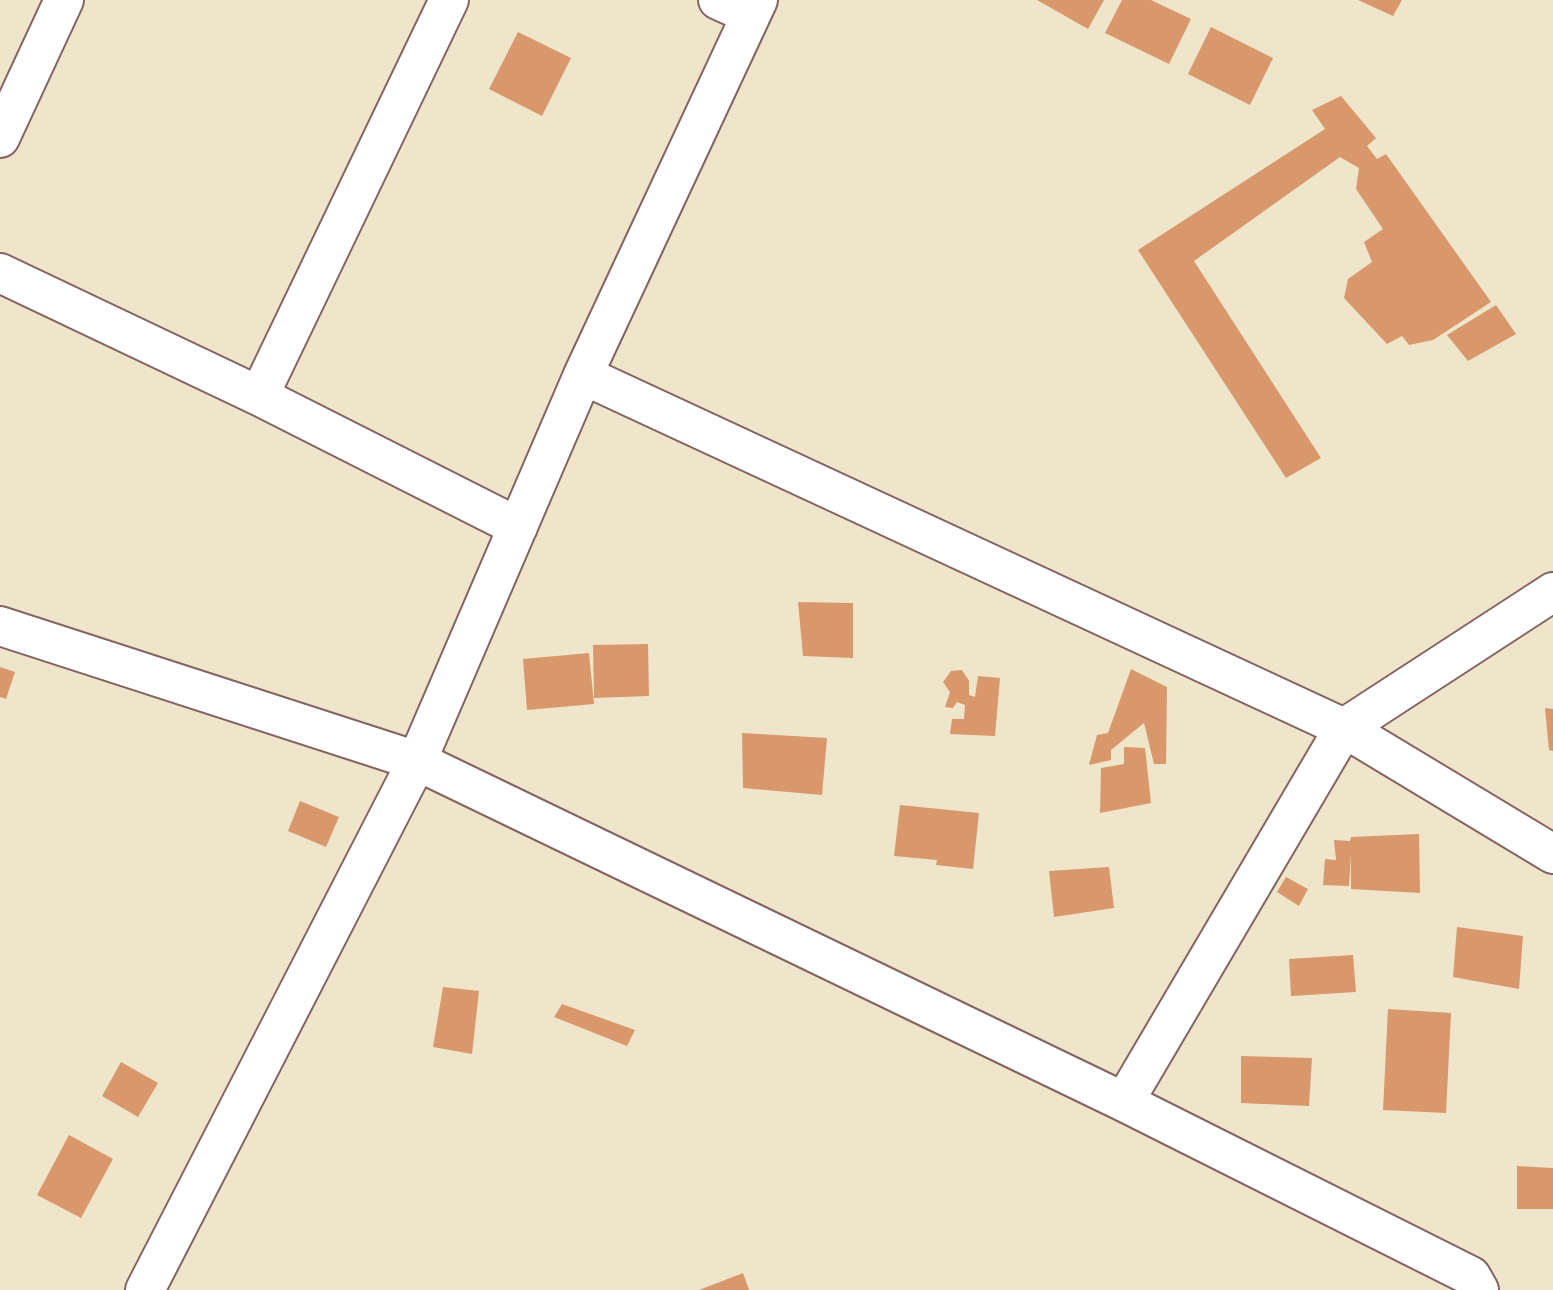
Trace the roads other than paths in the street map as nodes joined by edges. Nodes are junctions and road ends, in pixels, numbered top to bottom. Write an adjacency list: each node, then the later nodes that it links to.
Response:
1 (64, 0): 4 (street)
2 (449, 0): 7 (street)
3 (742, 5): 6 (street)
4 (0, 138)
5 (0, 273): 7 (street)
6 (583, 375): 8 (street); 11 (street)
7 (258, 396): 8 (street)
8 (517, 527): 12 (street)
9 (1553, 592): 11 (street)
10 (0, 626): 12 (street)
11 (1344, 728): 13 (street); 14 (street)
12 (417, 761): 14 (street); 15 (street)
13 (1553, 854)
14 (1124, 1102): 16 (street)
15 (145, 1290)
16 (1479, 1290)

